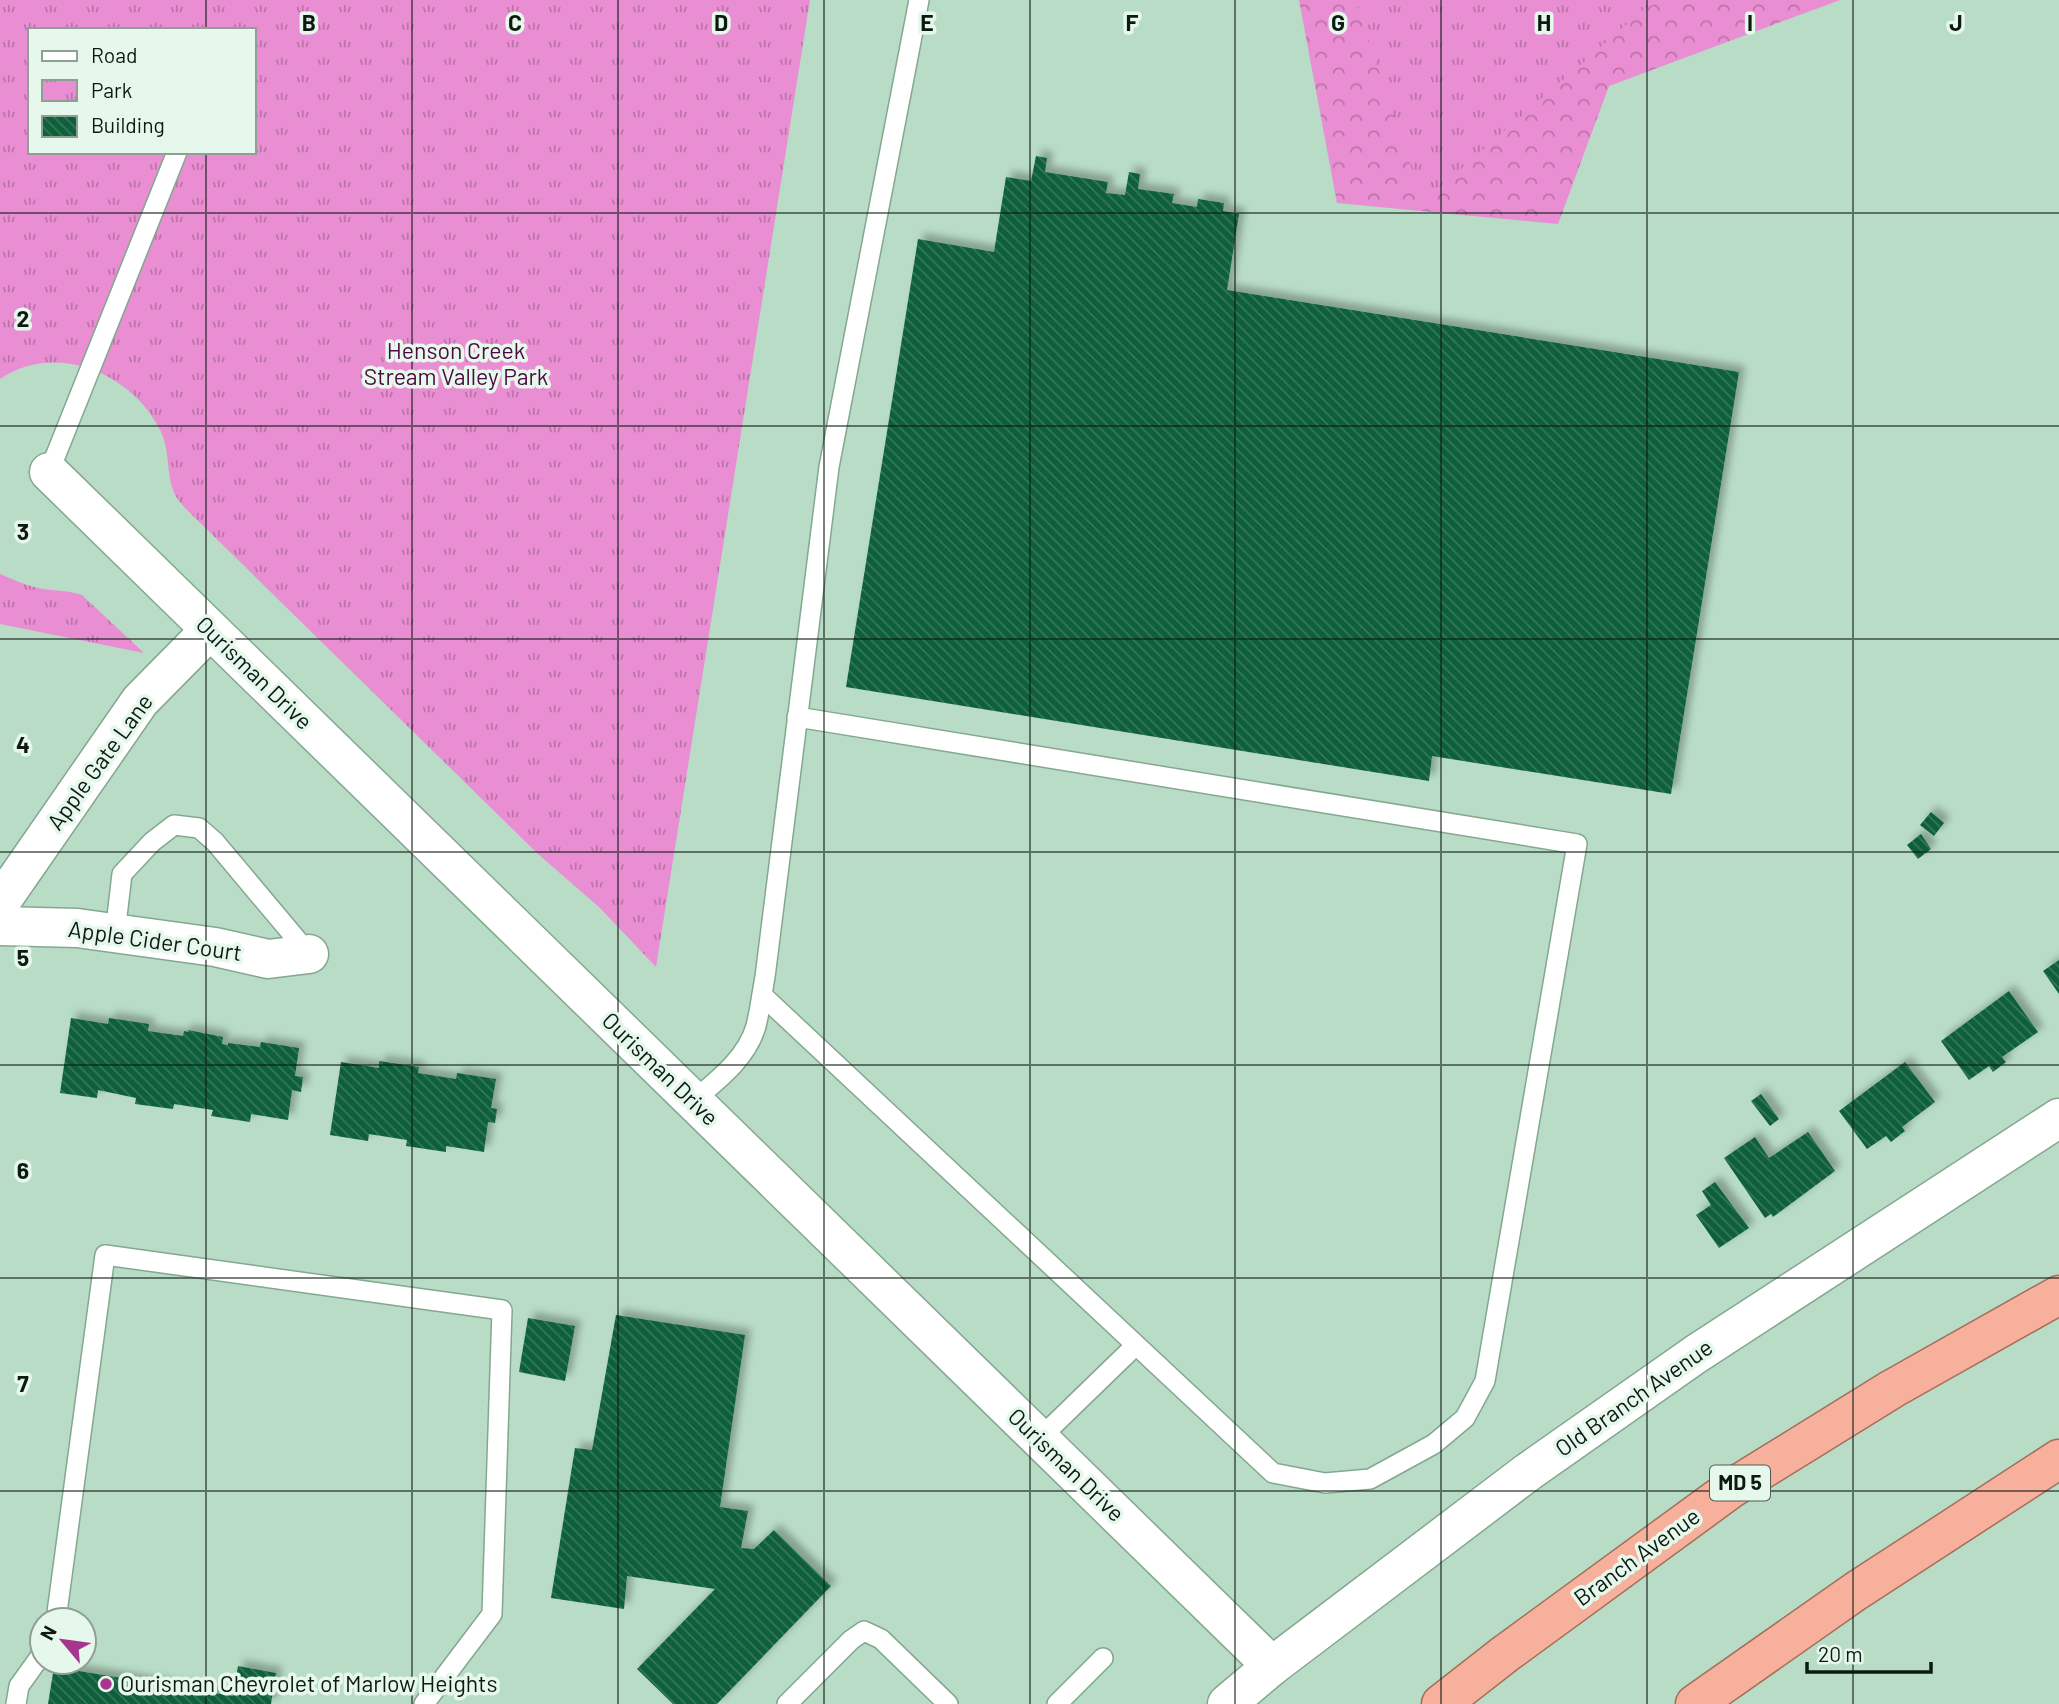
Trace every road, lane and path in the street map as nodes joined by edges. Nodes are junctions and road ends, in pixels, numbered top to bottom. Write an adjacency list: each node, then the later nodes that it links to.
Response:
1 (919, 0): 5 (lane)
2 (176, 154): 3 (lane)
3 (48, 472): 4 (street, Ourisman Drive)
4 (210, 630): 6 (street, Apple Gate Lane); 11 (street, Ourisman Drive)
5 (797, 717): 10 (lane); 14 (lane)
6 (0, 903)
7 (0, 926): 8 (street, Apple Cider Court)
8 (115, 933): 9 (street, Apple Cider Court); 9 (lane)
9 (309, 954)
10 (762, 995): 11 (lane); 14 (lane)
11 (693, 1101): 15 (street, Ourisman Drive)
12 (2059, 1118): 19 (street, Old Branch Avenue)
13 (2059, 1295): 27 (highway, Branch Avenue / MD 5)
14 (1136, 1345): 15 (lane)
15 (1039, 1439): 19 (street, Ourisman Drive)
16 (2059, 1460): 28 (highway)
17 (58, 1606): 22 (lane)
18 (1103, 1658): 25 (lane)
19 (1272, 1666): 26 (street, Old Branch Avenue)
20 (28, 1673): 21 (lane)
21 (16, 1704)
22 (425, 1704)
23 (787, 1704): 24 (lane)
24 (947, 1704)
25 (1057, 1704)
26 (1227, 1704)
27 (1441, 1704)
28 (1695, 1704)

